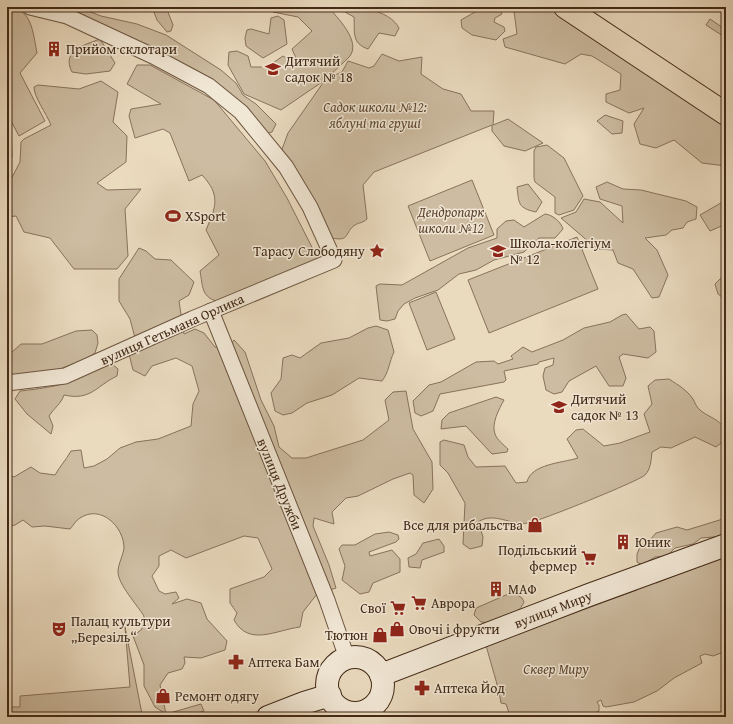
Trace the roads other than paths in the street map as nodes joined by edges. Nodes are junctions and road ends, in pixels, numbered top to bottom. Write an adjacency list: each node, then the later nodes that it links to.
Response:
1 (30, 7): 4 (street, вулиця Гетьмана Орлика)
2 (565, 7): 3 (main road)
3 (726, 114)
4 (212, 311): 5 (street, вулиця Гетьмана Орлика); 7 (street, вулиця Дружби)
5 (7, 383)
6 (726, 544): 8 (main road, вулиця Миру)
7 (347, 658): 8 (main road); 9 (main road)
8 (381, 675): 10 (main road)
9 (330, 696): 10 (main road); 11 (main road)
10 (366, 714)
11 (268, 717)

